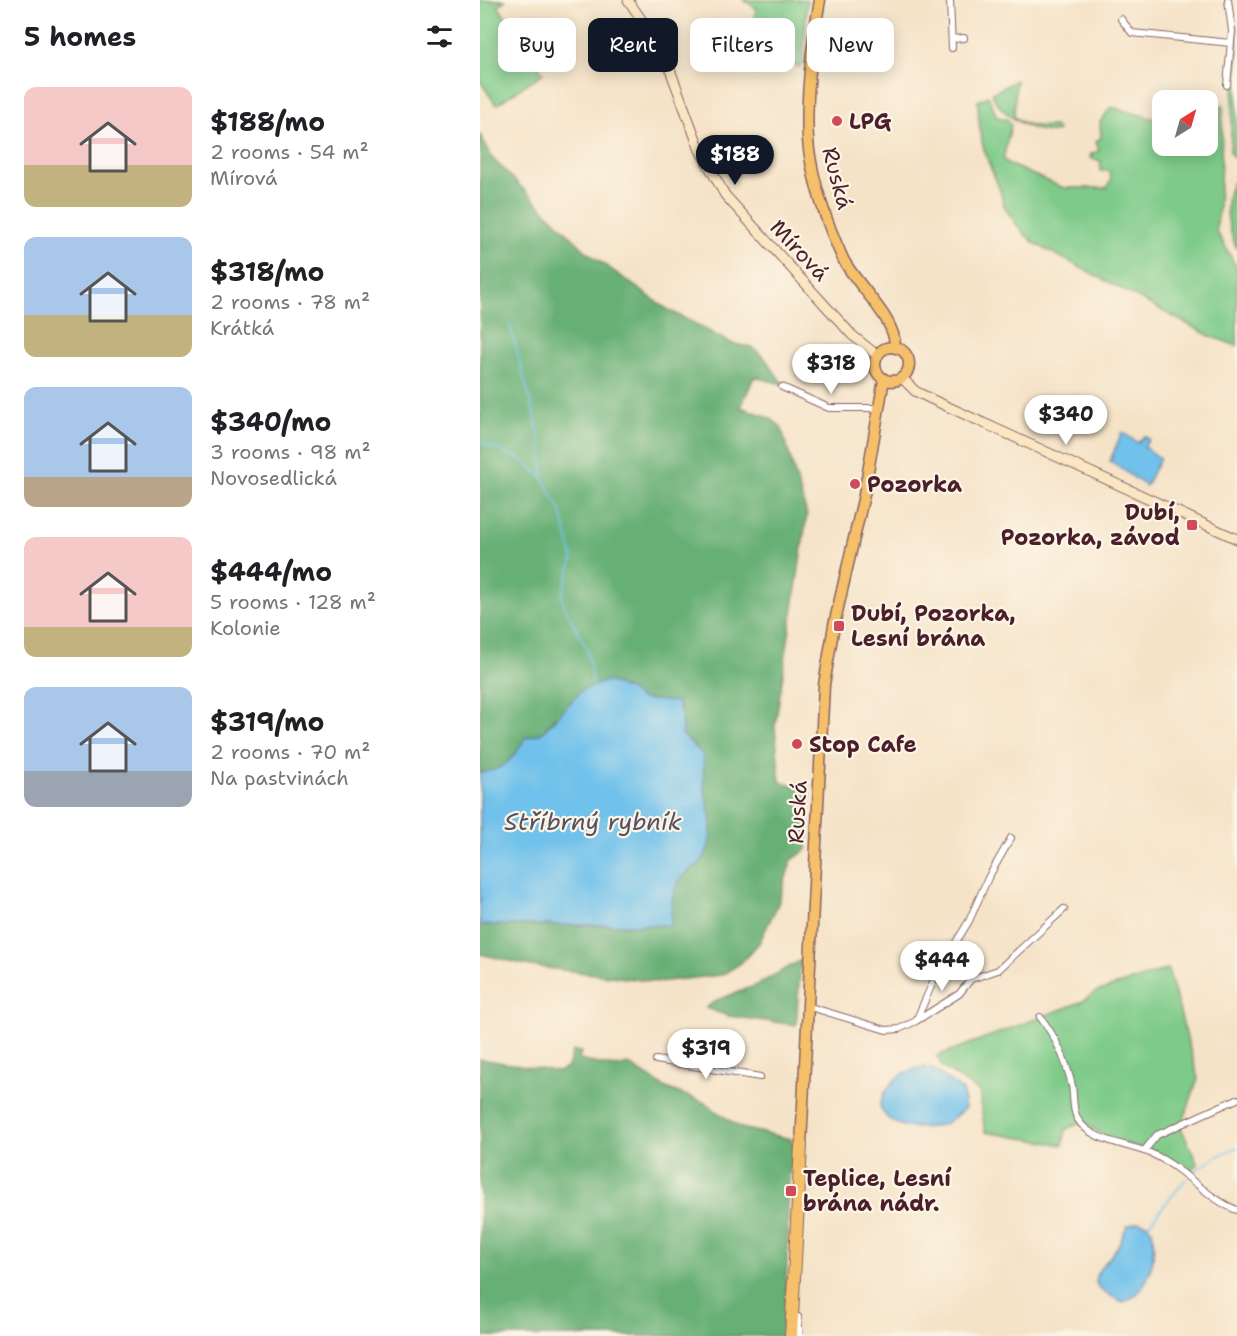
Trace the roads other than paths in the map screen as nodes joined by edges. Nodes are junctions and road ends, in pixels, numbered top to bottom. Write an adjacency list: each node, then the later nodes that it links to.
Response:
1 (628, 0): 12 (street, Mírová)
2 (820, 0): 11 (main road, Ruská)
3 (950, 0): 7 (street)
4 (1228, 0): 8 (street)
5 (1121, 19): 8 (street)
6 (964, 38): 7 (street)
7 (952, 39): 9 (street)
8 (1231, 43): 10 (street)
9 (952, 48)
10 (1227, 85)
11 (895, 348): 12 (main road); 13 (main road)
12 (878, 356): 14 (main road)
13 (902, 378): 14 (main road); 17 (street)
14 (884, 379): 16 (main road, Ruská)
15 (782, 387): 16 (street)
16 (877, 408): 20 (main road, Ruská)
17 (1237, 539)
18 (1011, 838): 22 (street)
19 (1064, 909): 22 (street)
20 (807, 1006): 22 (street); 26 (main road, Ruská)
21 (1040, 1017): 27 (street)
22 (916, 1021)
23 (656, 1060): 24 (street)
24 (760, 1077)
25 (1237, 1099): 27 (street)
26 (801, 1145): 29 (highway); 30 (highway)
27 (1144, 1151): 28 (street)
28 (1237, 1210)
29 (791, 1336)
30 (799, 1336)

